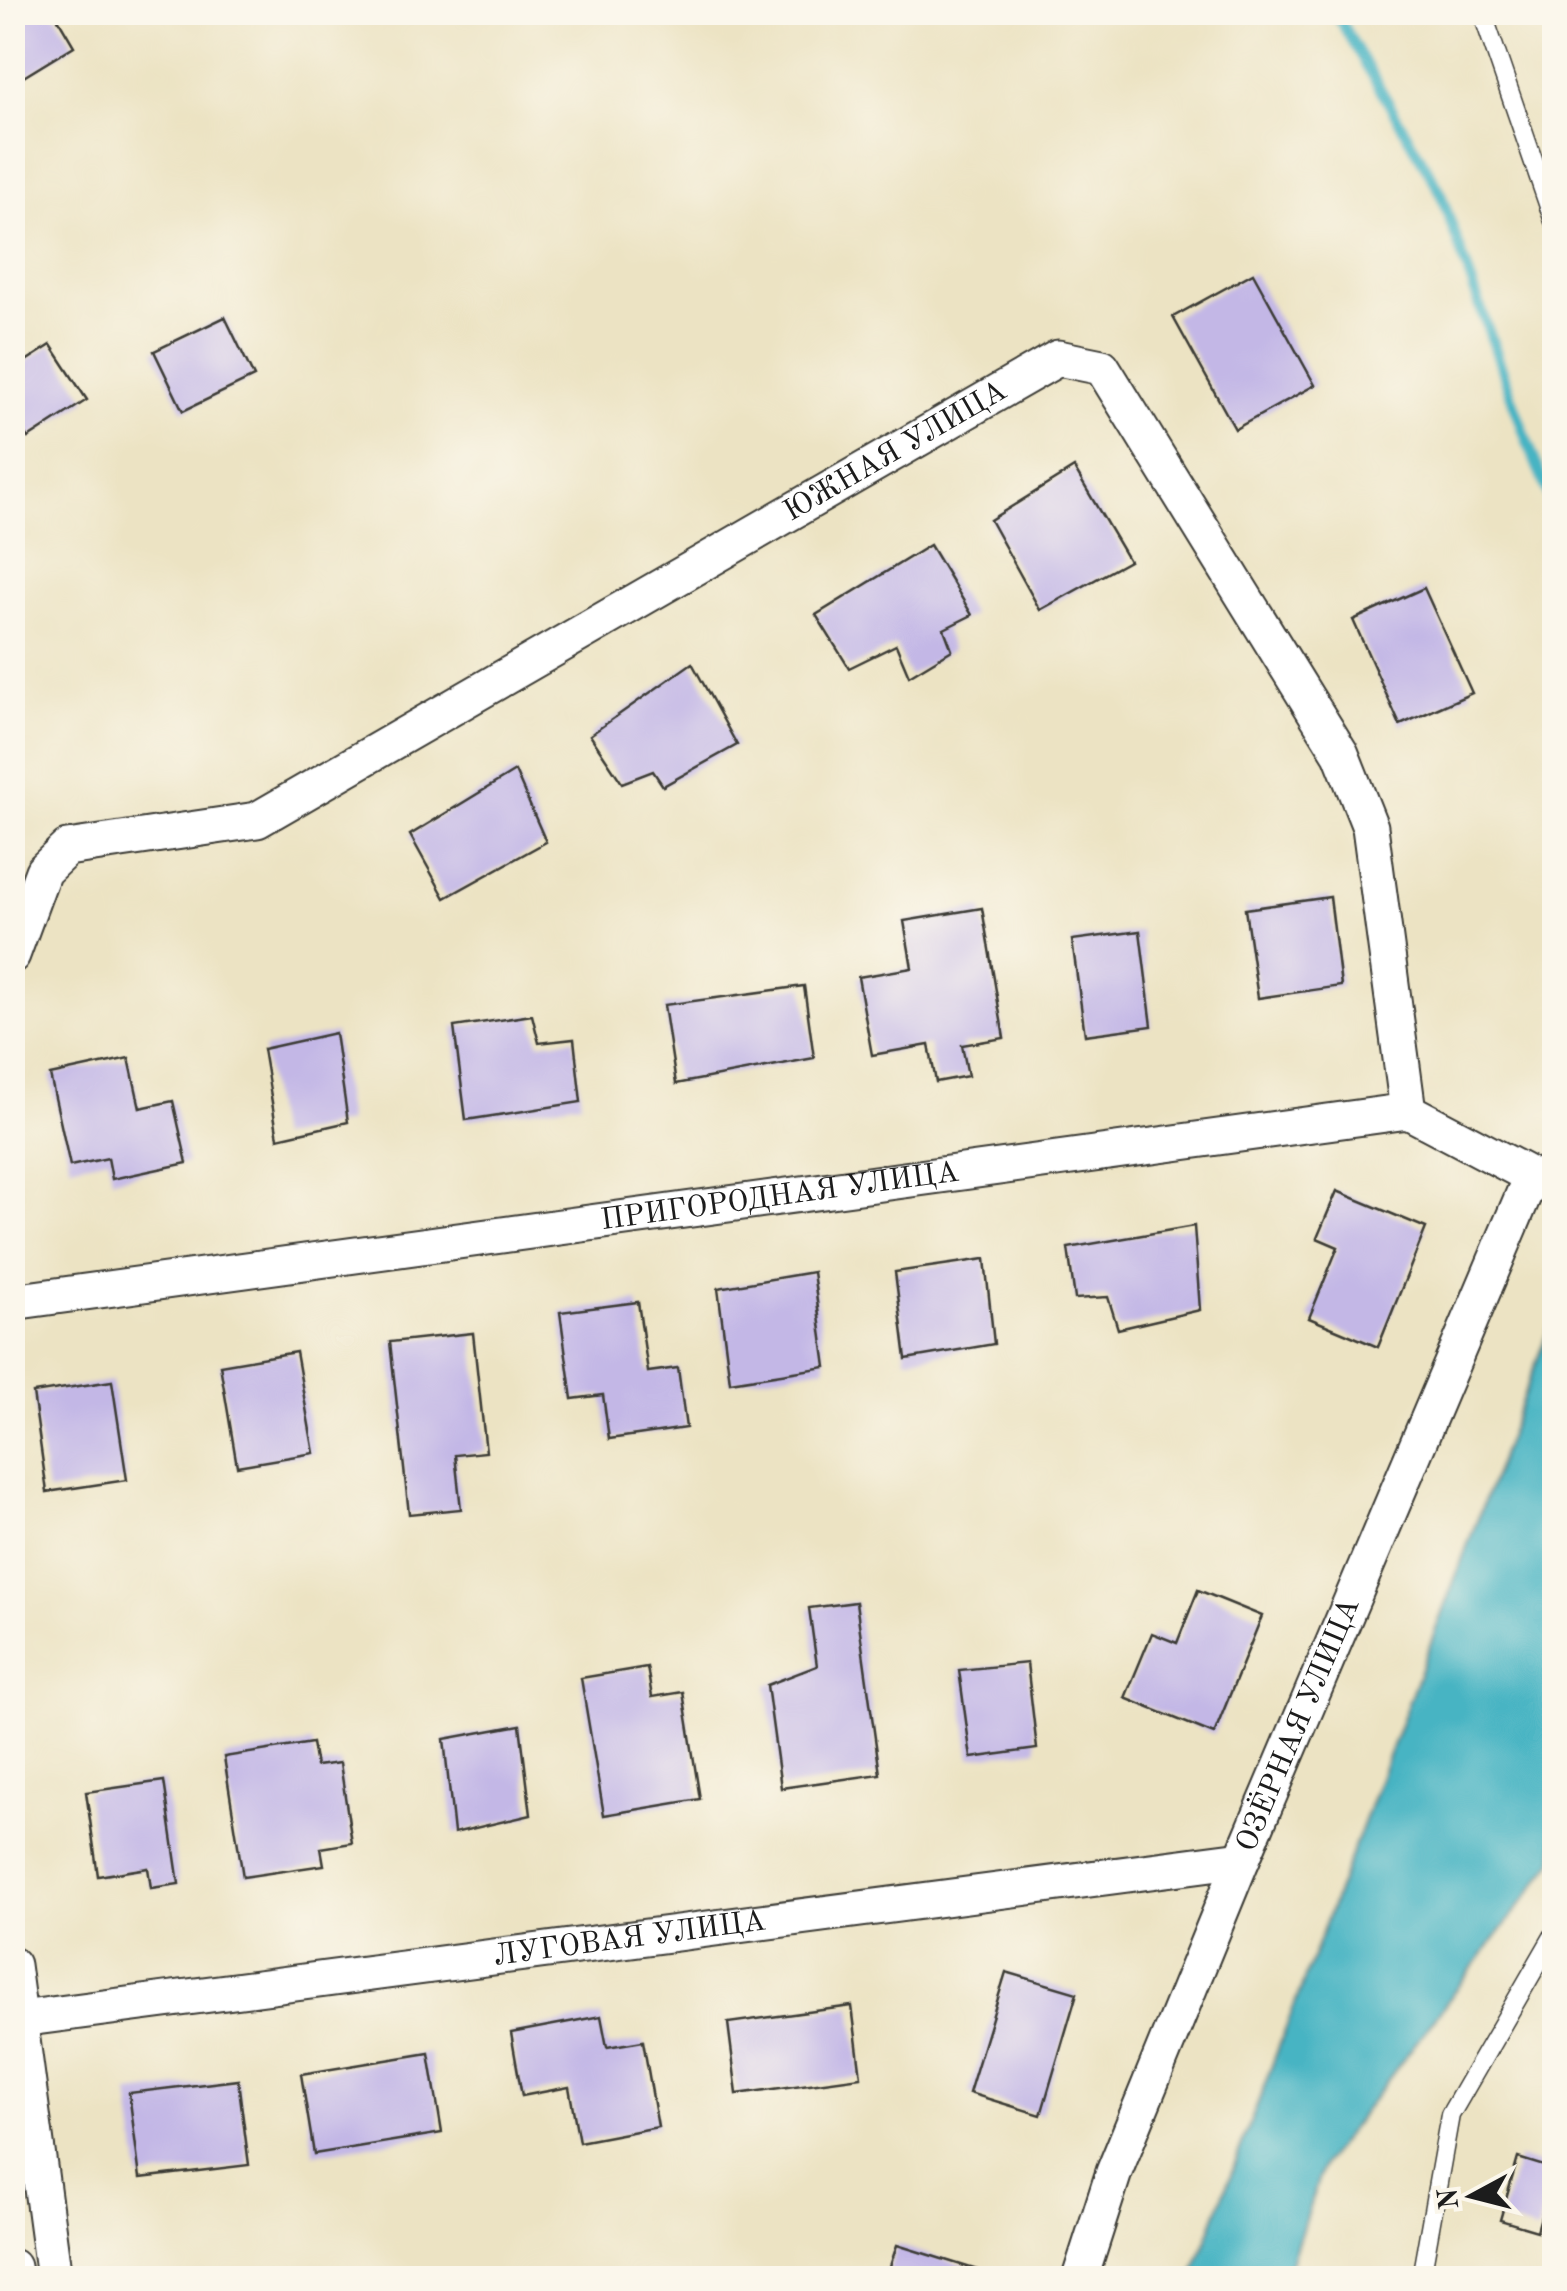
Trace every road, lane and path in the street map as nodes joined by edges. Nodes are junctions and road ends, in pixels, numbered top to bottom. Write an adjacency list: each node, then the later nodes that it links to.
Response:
1 (1482, 12): 2 (lane)
2 (1554, 220)
3 (12, 956): 4 (street, ЮЖНАЯ УЛИЦА)
4 (1408, 1111): 5 (street); 6 (street, ПРИГОРОДНАЯ УЛИЦА)
5 (1542, 1183): 7 (street, ОЗЁРНАЯ УЛИЦА)
6 (12, 1302)
7 (1242, 1859): 10 (street, ЛУГОВАЯ УЛИЦА); 14 (street, ОЗЁРНАЯ УЛИЦА)
8 (1554, 1936): 15 (lane)
9 (12, 1964): 10 (street)
10 (20, 2019): 13 (street)
11 (12, 2267): 12 (street)
12 (14, 2278)
13 (54, 2278)
14 (1080, 2278)
15 (1420, 2278)

